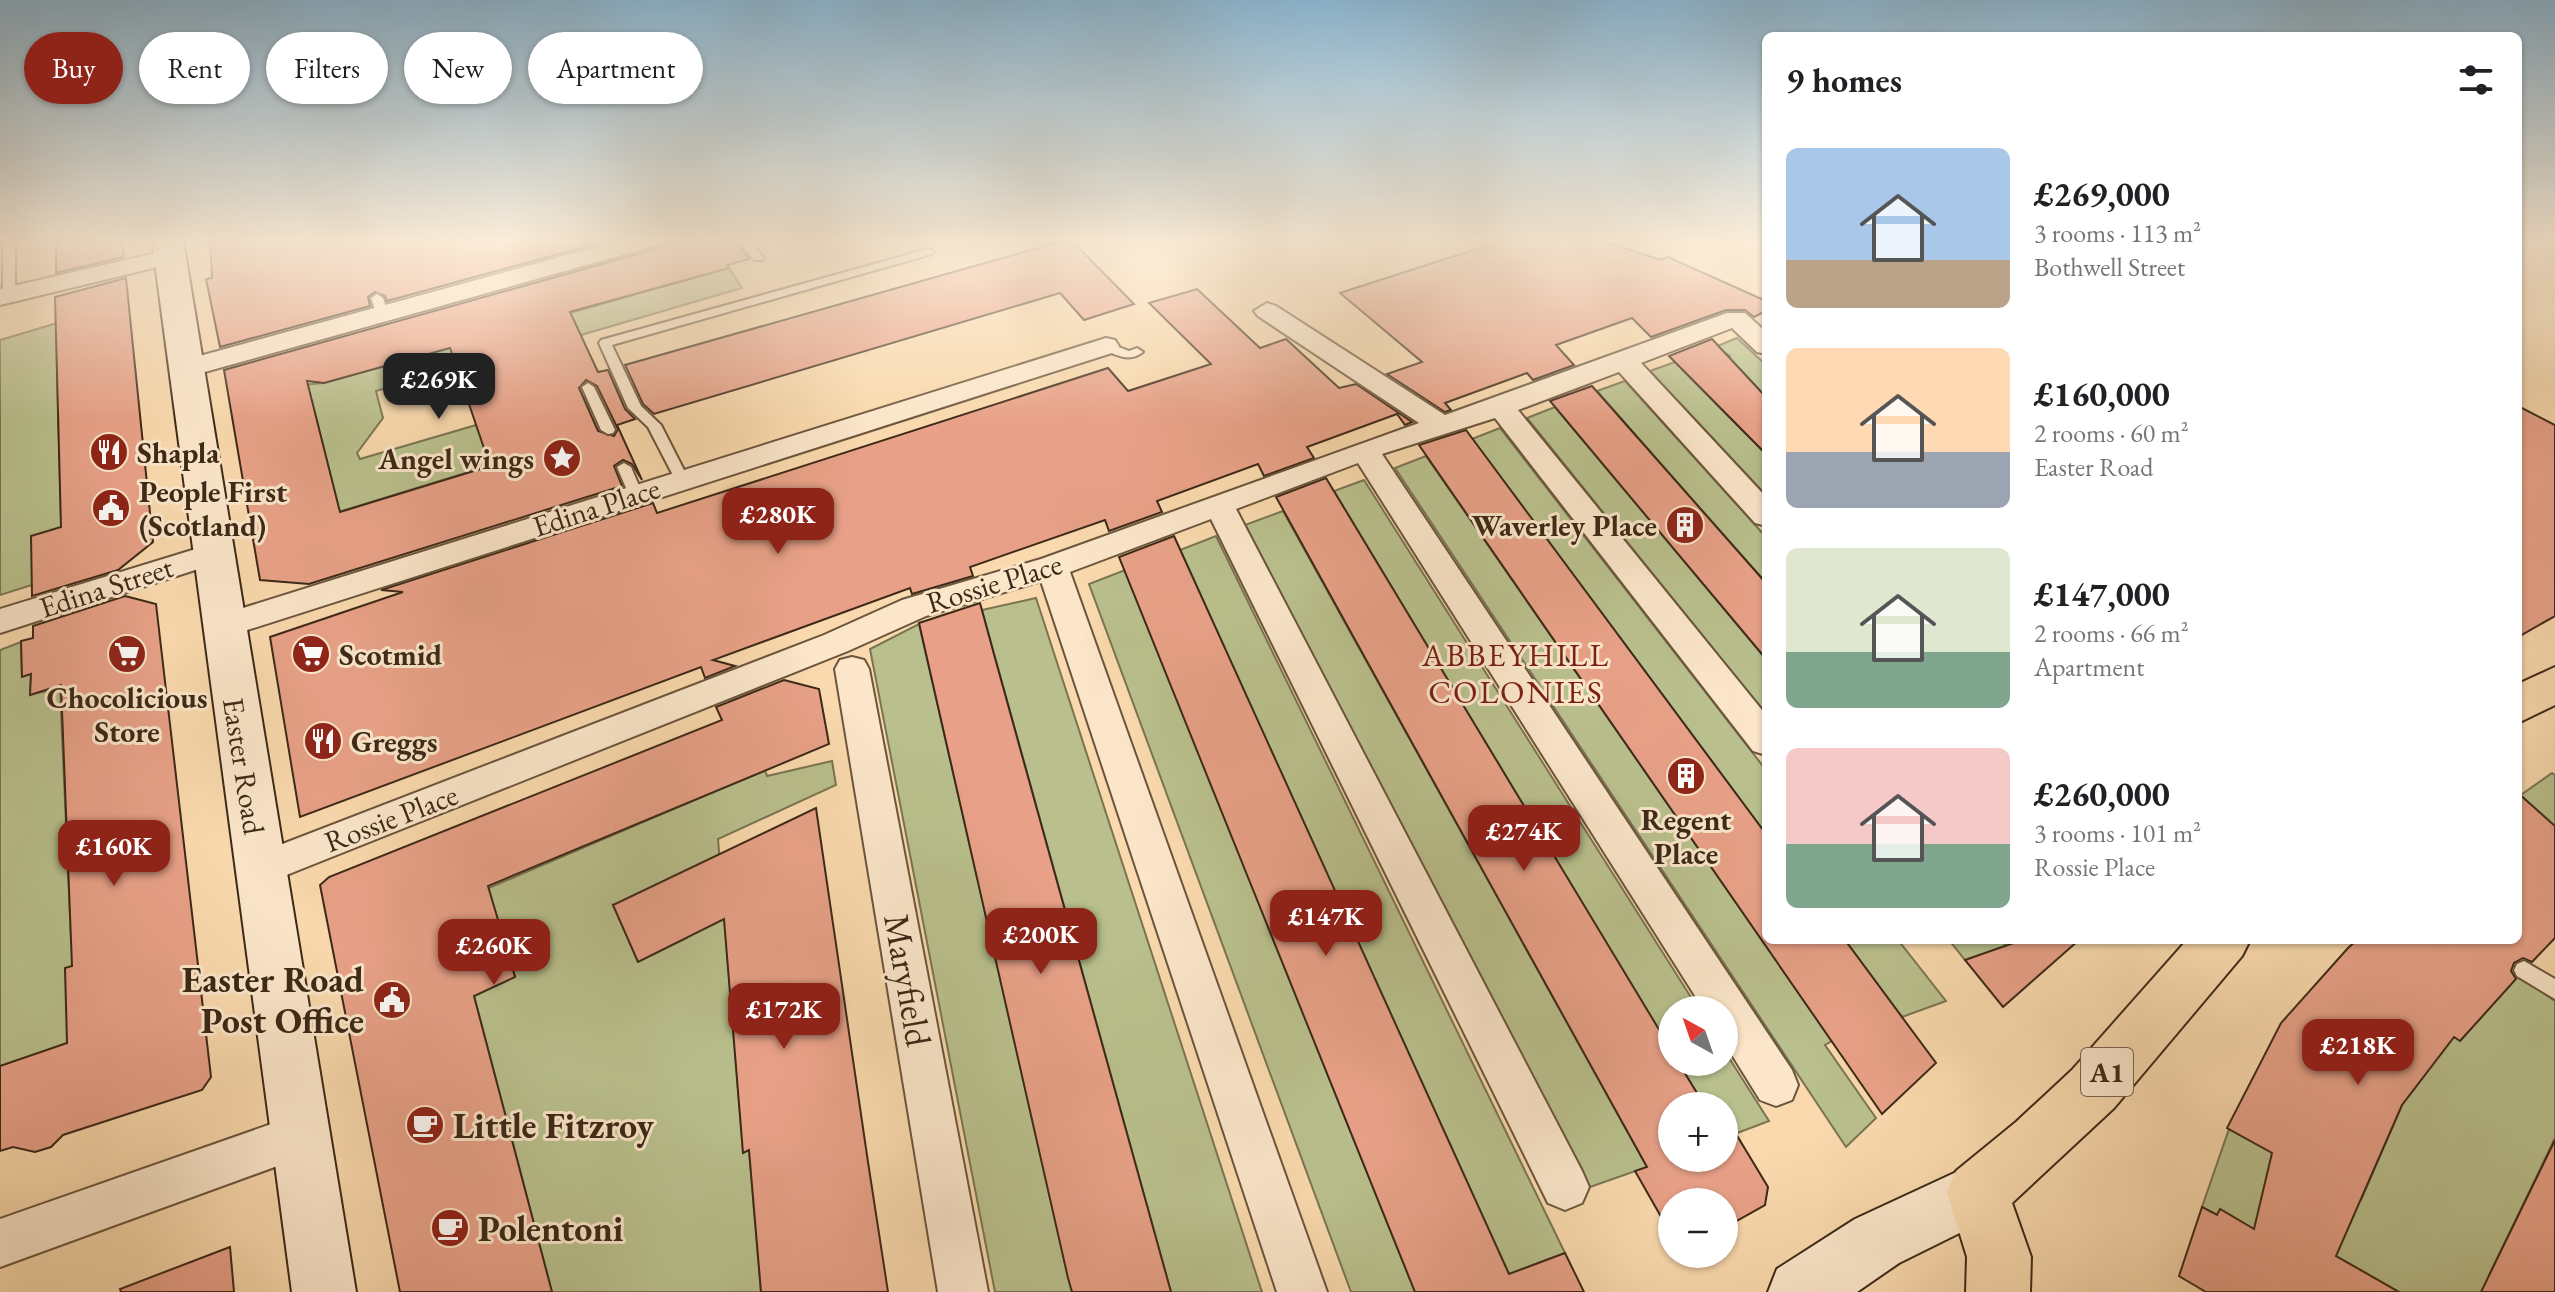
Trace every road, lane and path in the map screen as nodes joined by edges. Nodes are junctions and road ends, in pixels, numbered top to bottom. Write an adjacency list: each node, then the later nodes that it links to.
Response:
1 (175, 300): 9 (street, Easter Road)
2 (407, 300): 9 (street)
3 (757, 300): 16 (lane)
4 (1267, 311): 12 (street)
5 (1762, 342): 8 (street, Rossie Place)
6 (1106, 346): 7 (lane); 16 (street, Edina Place)
7 (1137, 352)
8 (1624, 361): 11 (street, Rossie Place); 19 (street)
9 (184, 369): 20 (street, Easter Road)
10 (588, 387): 13 (lane)
11 (1501, 407): 12 (street, Rossie Place); 25 (street)
12 (1444, 427): 14 (street, Rossie Place)
13 (608, 430)
14 (1365, 450): 18 (street, Rossie Place); 30 (street)
15 (624, 467): 17 (lane)
16 (682, 480): 17 (street, Edina Place)
17 (636, 495): 23 (street, Edina Place)
18 (1219, 505): 21 (street, Rossie Place); 32 (street)
19 (1762, 512)
20 (212, 554): 22 (street, Edina Street); 23 (street, Easter Road)
21 (1052, 567): 26 (street, Rossie Place); 37 (street)
22 (0, 621)
23 (223, 626): 26 (street, Easter Road)
24 (852, 669): 36 (street, Maryfield)
25 (1762, 736)
26 (260, 869): 31 (street, Easter Road)
27 (2219, 944): 33 (main road, A1)
28 (2524, 970): 29 (lane)
29 (2555, 990)
30 (1776, 1085)
31 (300, 1136): 34 (street); 35 (street, Easter Road)
32 (1565, 1187)
33 (1978, 1192): 38 (street); 39 (main road)
34 (0, 1243)
35 (324, 1292)
36 (963, 1292)
37 (1302, 1292)
38 (1800, 1292)
39 (1998, 1292)

